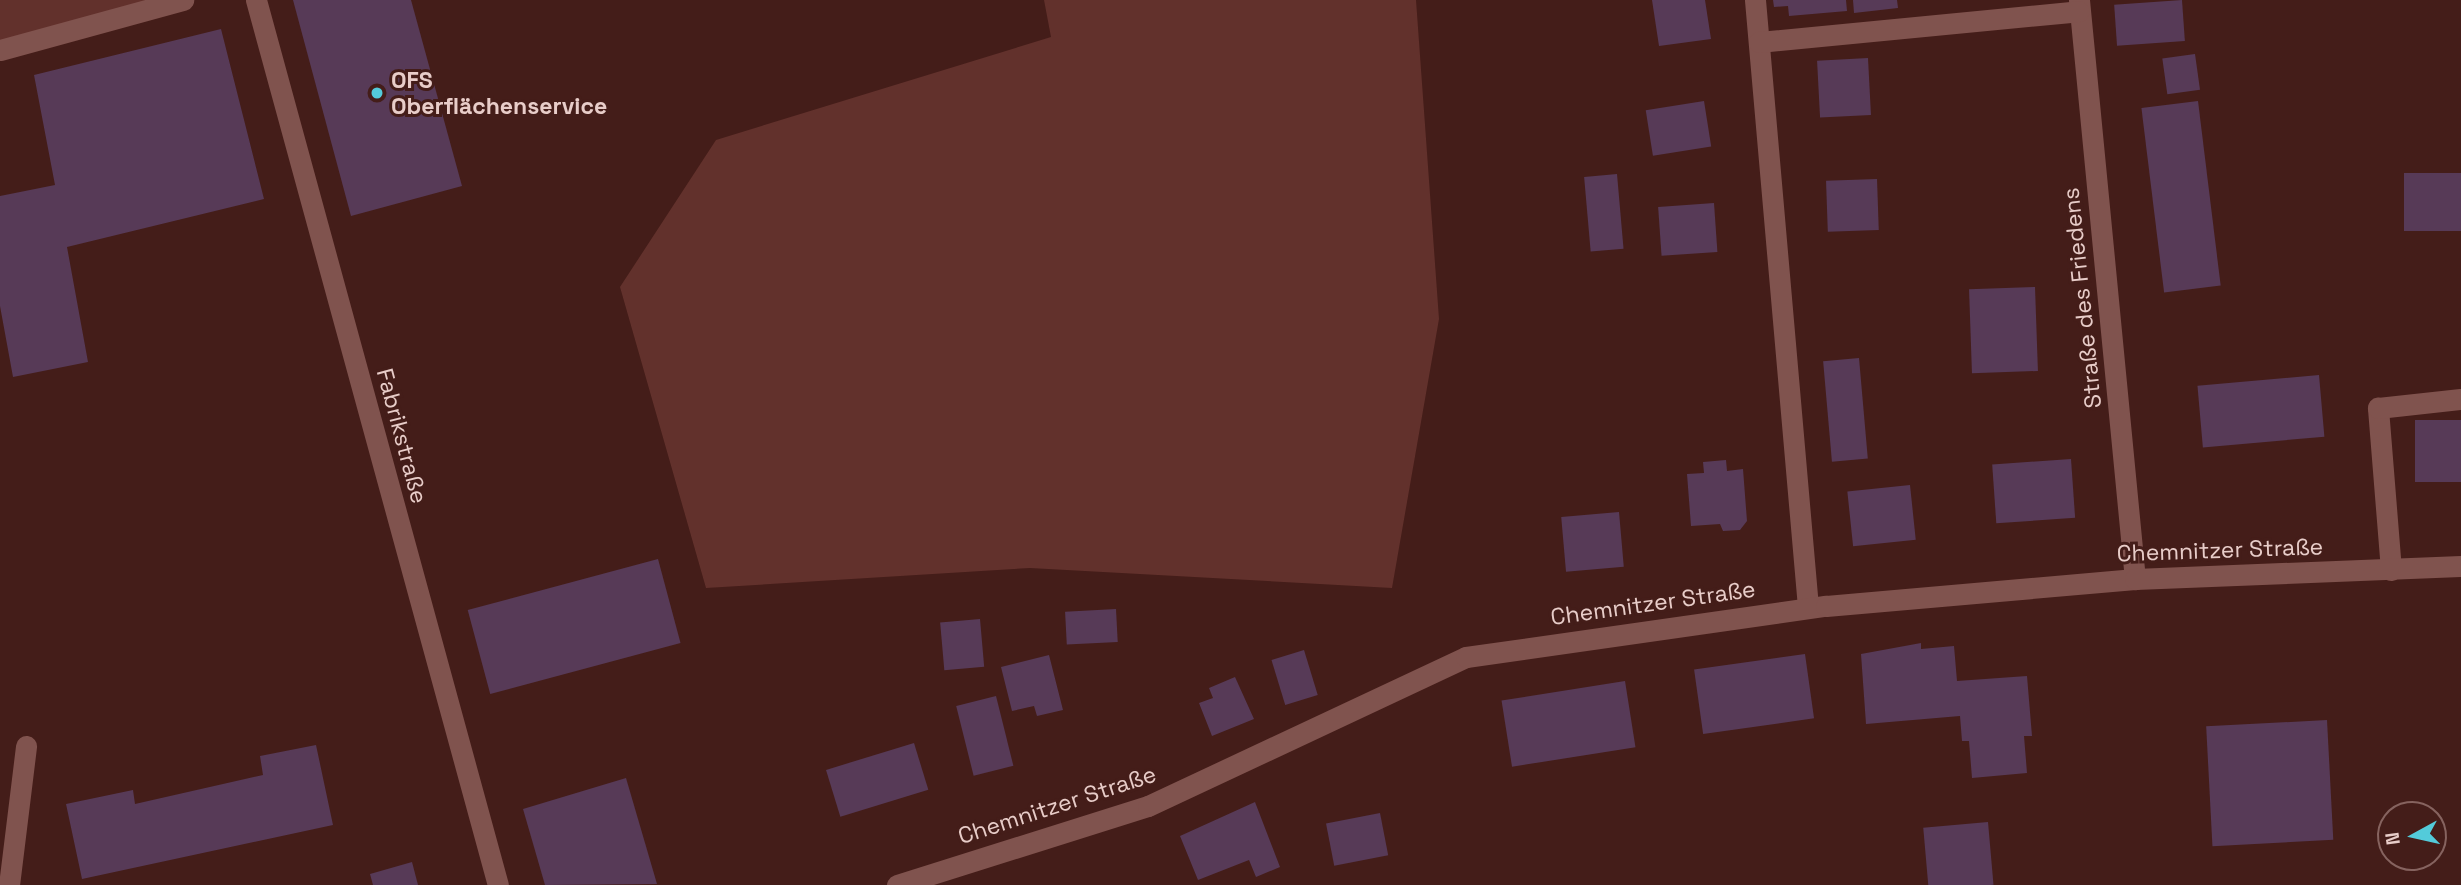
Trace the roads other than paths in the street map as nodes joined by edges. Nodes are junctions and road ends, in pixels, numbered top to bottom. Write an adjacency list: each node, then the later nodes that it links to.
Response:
1 (183, 0): 6 (street)
2 (256, 0): 14 (street, Fabrikstraße)
3 (1755, 0): 5 (street)
4 (2079, 6): 5 (street, Straße des Friedens); 10 (street, Straße des Friedens)
5 (1759, 42): 11 (street)
6 (0, 50)
7 (2461, 399): 9 (street)
8 (2461, 566): 9 (street, Chemnitzer Straße)
9 (2391, 570): 10 (street, Chemnitzer Straße)
10 (2135, 579): 11 (street, Chemnitzer Straße)
11 (1808, 607): 15 (street, Chemnitzer Straße)
12 (26, 746): 13 (street)
13 (9, 885)
14 (498, 885)
15 (897, 885)

